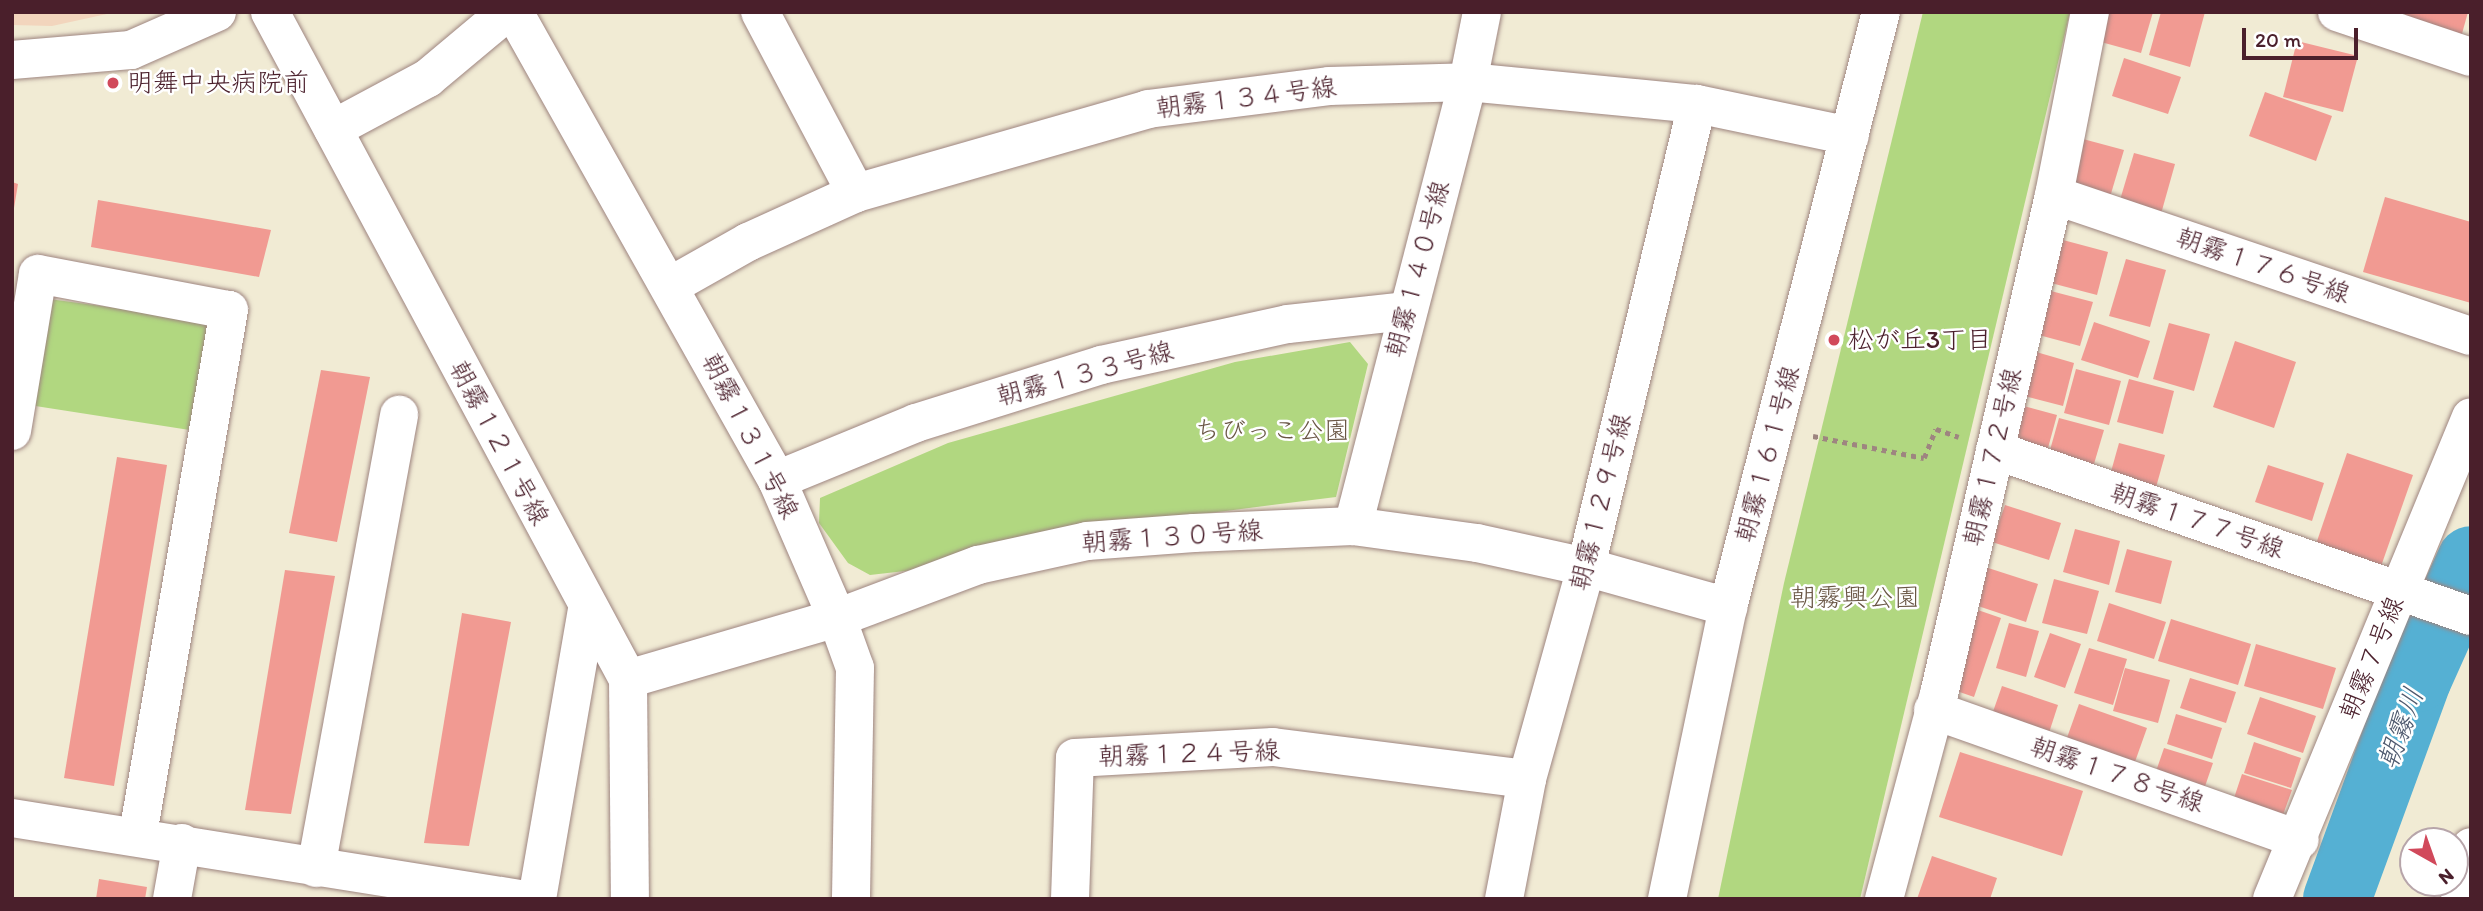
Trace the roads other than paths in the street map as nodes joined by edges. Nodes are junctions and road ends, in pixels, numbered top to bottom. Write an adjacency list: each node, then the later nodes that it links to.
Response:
1 (217, 12): 11 (street)
2 (270, 12): 14 (street, 朝霧１２１号線)
3 (507, 12): 14 (street)
4 (514, 12): 18 (street, 朝霧１３１号線)
5 (760, 12): 16 (street)
6 (1482, 12): 12 (street, 朝霧１４０号線)
7 (1881, 12): 15 (street, 朝霧１６１号線)
8 (2090, 12): 17 (street, 朝霧１７２号線)
9 (2337, 12): 10 (street)
10 (2471, 57)
11 (12, 60)
12 (1468, 82): 13 (street, 朝霧１３４号線); 16 (street, 朝霧１３４号線); 19 (street, 朝霧１４０号線)
13 (1697, 104): 15 (street, 朝霧１３４号線); 27 (street, 朝霧１２９号線)
14 (332, 128): 30 (street, 朝霧１２１号線)
15 (1850, 136): 29 (street, 朝霧１６１号線)
16 (856, 193): 18 (street, 朝霧１３４号線)
17 (2054, 195): 20 (street, 朝霧１７６号線); 24 (street, 朝霧１７２号線)
18 (670, 286): 25 (street, 朝霧１３１号線)
19 (1405, 311): 25 (street, 朝霧１３３号線); 26 (street, 朝霧１４０号線)
20 (2471, 336)
21 (399, 415): 41 (street)
22 (2471, 417): 28 (street, 朝霧７号線)
23 (12, 431): 37 (street)
24 (1995, 450): 28 (street, 朝霧１７７号線); 34 (street, 朝霧１７２号線)
25 (777, 480): 32 (street, 朝霧１３１号線)
26 (1353, 526): 27 (street, 朝霧１３０号線); 32 (street, 朝霧１３０号線)
27 (1586, 567): 29 (street, 朝霧１３０号線); 35 (street, 朝霧１２９号線)
28 (2416, 597): 31 (street, 朝霧１７７号線); 38 (street, 朝霧７号線)
29 (1728, 607): 50 (street, 朝霧１６１号線)
30 (587, 609): 33 (street, 朝霧１２１号線); 45 (street)
31 (2471, 616)
32 (837, 618): 33 (street, 朝霧１３０号線); 47 (street, 朝霧１３１号線)
33 (628, 679): 46 (street, 朝霧１２１号線)
34 (1933, 710): 38 (street, 朝霧１７８号線); 51 (street, 朝霧１７２号線)
35 (1527, 779): 48 (street, 朝霧１２４号線); 49 (street, 朝霧１２９号線)
36 (12, 818): 37 (street)
37 (138, 834): 39 (street)
38 (2300, 840): 52 (street, 朝霧７号線)
39 (182, 843): 41 (street); 43 (street)
40 (2471, 847): 53 (street)
41 (316, 868): 42 (street)
42 (363, 887): 44 (street)
43 (172, 899)
44 (520, 899)
45 (537, 899)
46 (631, 899)
47 (851, 899)
48 (1070, 899)
49 (1504, 899)
50 (1667, 899)
51 (1884, 899)
52 (2272, 899)
53 (2460, 899)

